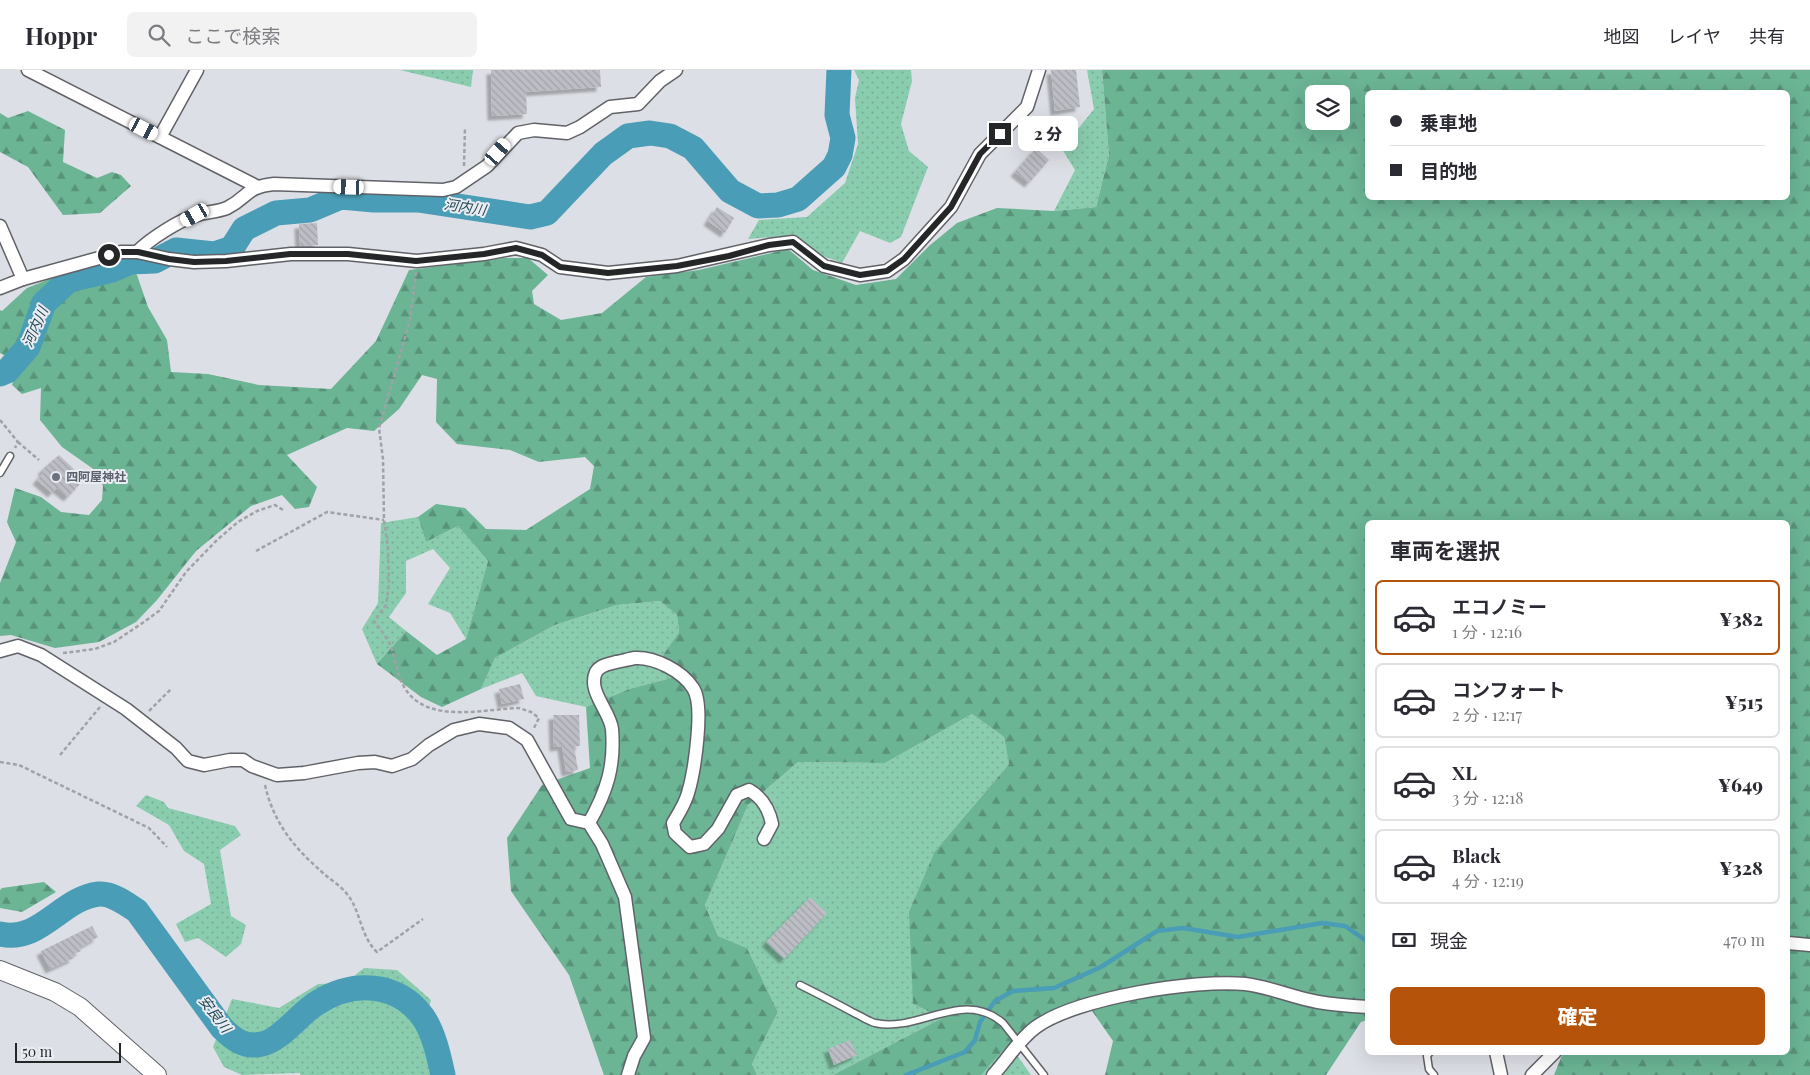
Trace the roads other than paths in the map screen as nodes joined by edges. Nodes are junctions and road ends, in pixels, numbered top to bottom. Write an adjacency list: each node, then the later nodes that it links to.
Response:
1 (28, 70): 5 (street)
2 (197, 70): 5 (street)
3 (676, 70): 6 (street)
4 (1039, 70): 8 (street)
5 (160, 137): 6 (street)
6 (256, 186): 8 (street)
7 (0, 226): 9 (street)
8 (143, 252): 9 (street)
9 (23, 279): 10 (street)
10 (0, 288)
11 (10, 456): 12 (lane)
12 (0, 473)
13 (0, 651): 14 (street)
14 (589, 823): 15 (street); 26 (street)
15 (764, 839)
16 (1790, 943): 17 (street)
17 (1810, 945)
18 (0, 970): 25 (street)
19 (800, 985): 21 (lane)
20 (1365, 1007): 21 (street)
21 (1020, 1043): 27 (street); 28 (lane)
22 (1428, 1055): 29 (lane)
23 (1497, 1055): 30 (street)
24 (1552, 1055): 31 (street)
25 (157, 1075)
26 (628, 1075)
27 (993, 1075)
28 (1044, 1075)
29 (1434, 1075)
30 (1501, 1075)
31 (1532, 1075)

